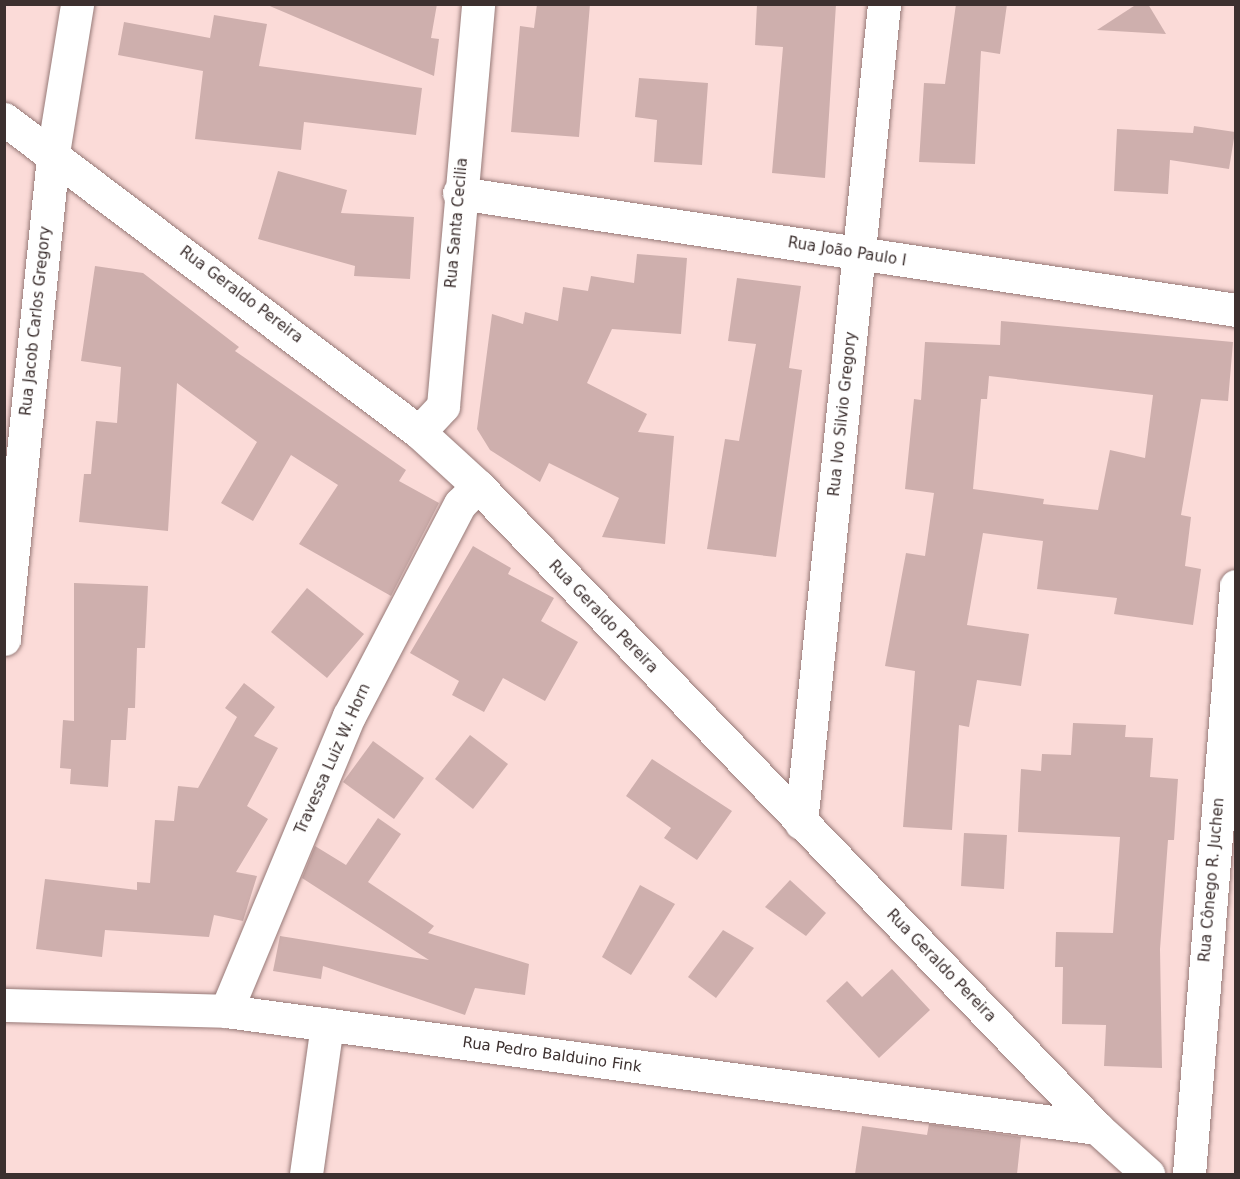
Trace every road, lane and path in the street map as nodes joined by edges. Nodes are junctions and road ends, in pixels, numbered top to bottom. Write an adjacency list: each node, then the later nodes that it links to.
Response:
1 (76, 4): 5 (street, Rua Jacob Carlos Gregory)
2 (478, 4): 6 (street, Rua Santa Cecilia)
3 (884, 4): 7 (street, Rua Ivo Silvio Gregory)
4 (4, 119): 5 (street, Rua Geraldo Pereira)
5 (53, 153): 9 (street, Rua Geraldo Pereira); 12 (street, Rua Jacob Carlos Gregory)
6 (459, 193): 7 (street, Rua João Paulo I); 9 (street, Rua Santa Cecilia)
7 (859, 254): 8 (street, Rua João Paulo I); 13 (street, Rua Ivo Silvio Gregory)
8 (1236, 310)
9 (420, 432): 10 (street, Rua Geraldo Pereira)
10 (478, 486): 13 (street, Rua Geraldo Pereira); 15 (street, Travessa Luiz W. Horn)
11 (1236, 586): 20 (street, Rua Cônego R. Juchen)
12 (4, 639)
13 (801, 823): 17 (street, Rua Geraldo Pereira)
14 (4, 1005): 15 (street, Rua Pedro Balduino Fink)
15 (226, 1011): 16 (street, Rua Pedro Balduino Fink)
16 (327, 1024): 17 (street, Rua Pedro Balduino Fink); 18 (street)
17 (1097, 1128): 19 (street, Rua Geraldo Pereira)
18 (306, 1174)
19 (1148, 1174)
20 (1189, 1174)

